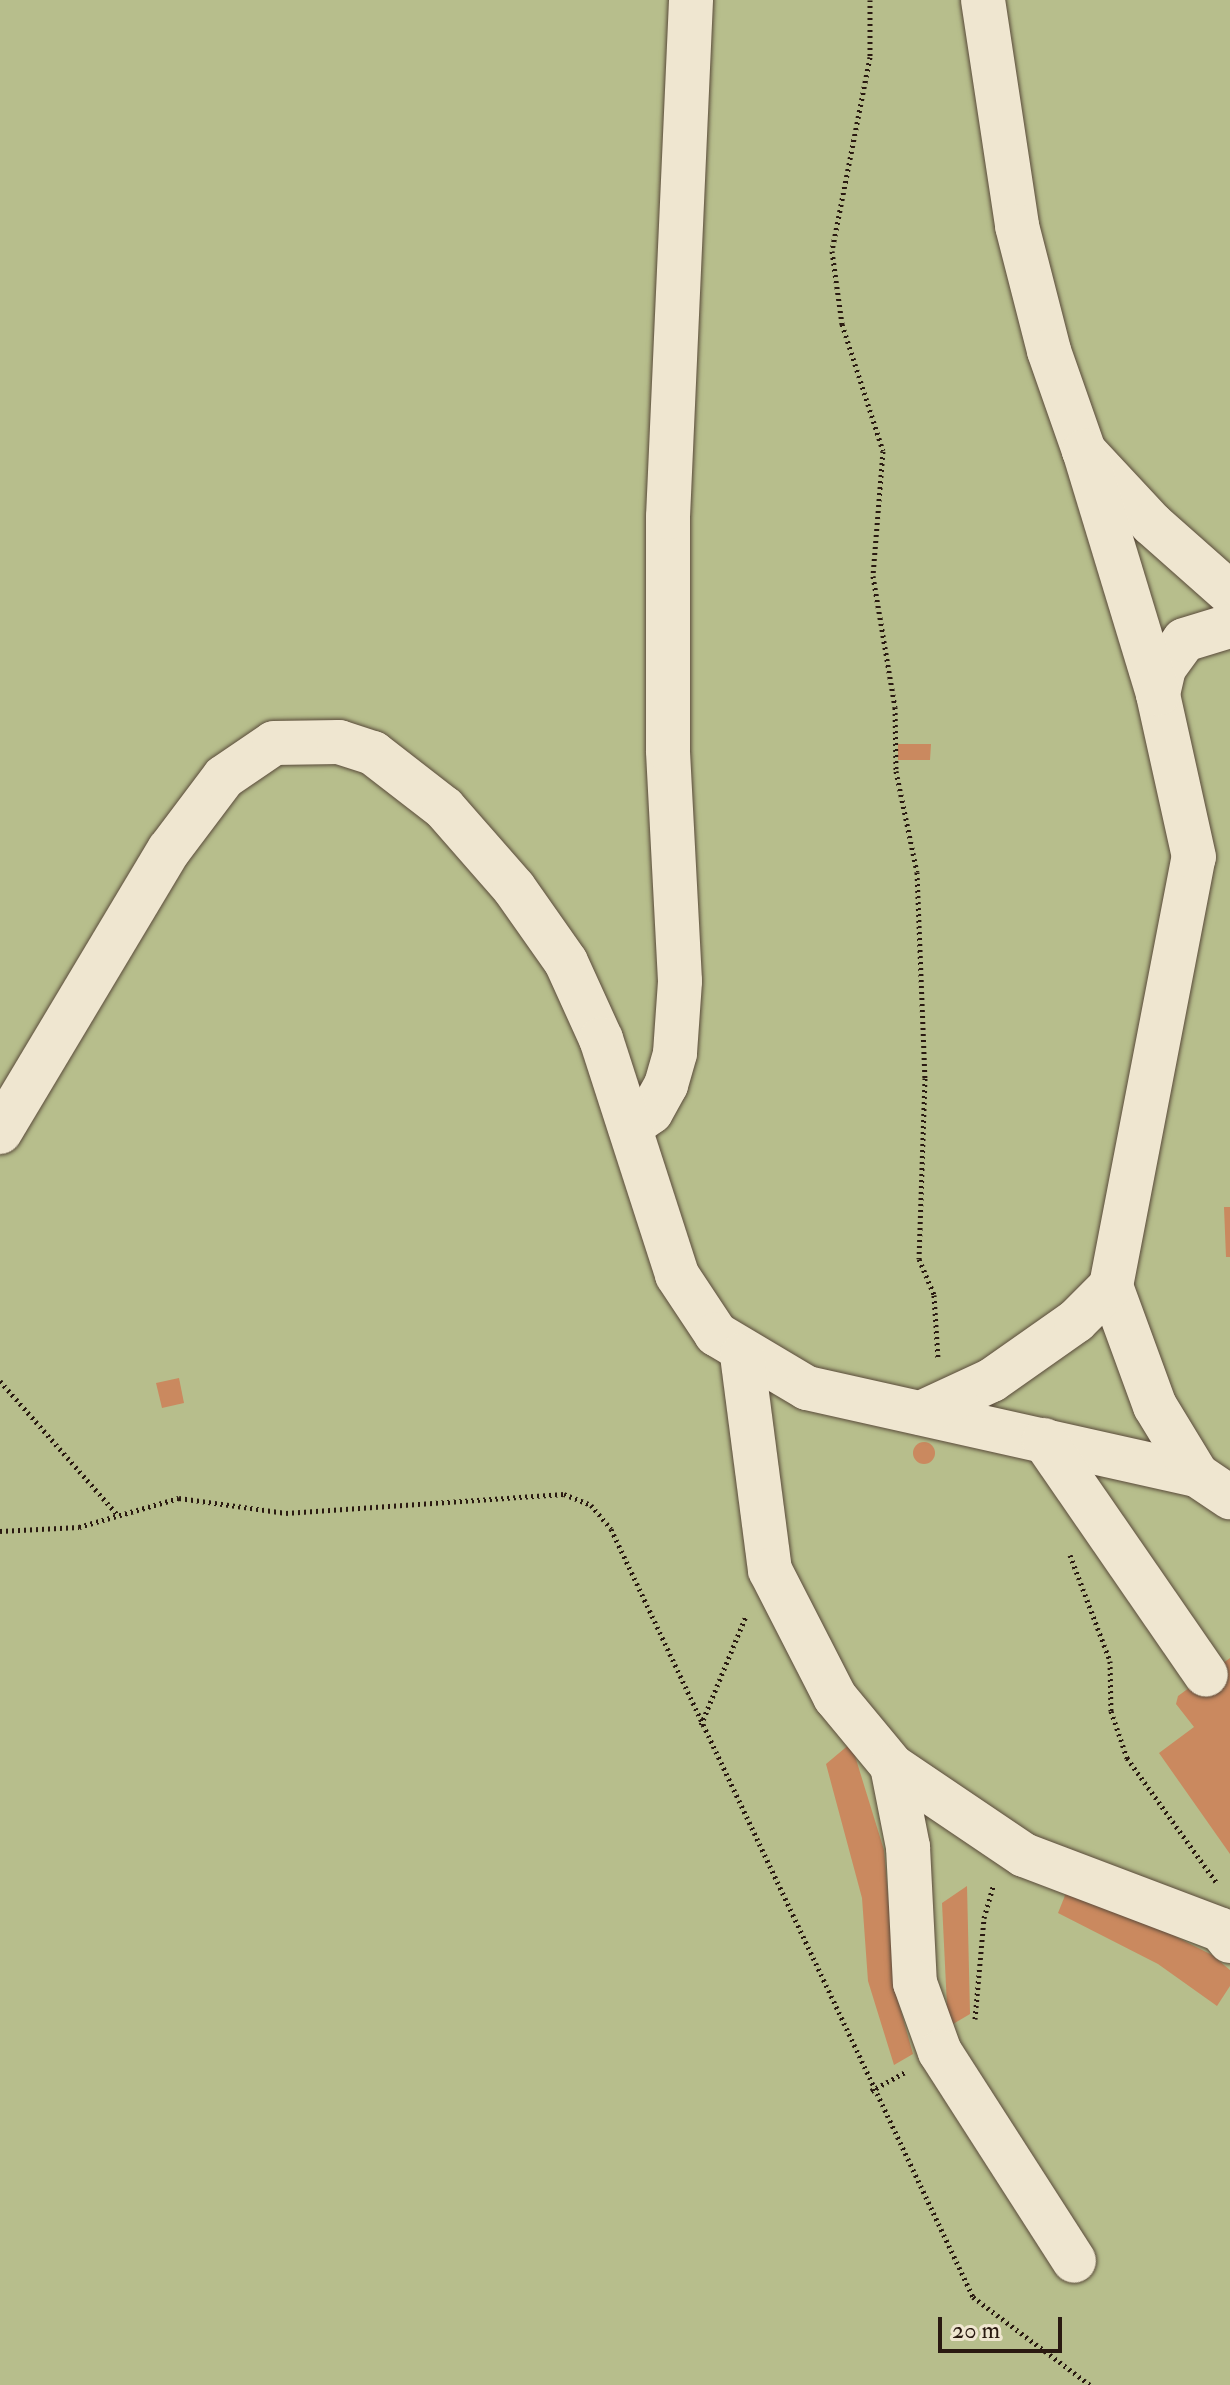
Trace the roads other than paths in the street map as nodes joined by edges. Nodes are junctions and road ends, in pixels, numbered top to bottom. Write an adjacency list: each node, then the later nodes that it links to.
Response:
1 (691, 0): 7 (lane)
2 (983, 0): 3 (lane)
3 (1084, 451): 4 (lane); 6 (lane)
4 (1230, 593)
5 (1230, 626): 6 (lane)
6 (1158, 694): 9 (lane)
7 (630, 1127): 8 (lane); 10 (lane)
8 (0, 1132)
9 (1111, 1286): 11 (lane); 13 (lane)
10 (742, 1355): 11 (lane); 15 (lane)
11 (936, 1406): 12 (lane)
12 (1044, 1440): 13 (lane); 14 (lane)
13 (1213, 1486)
14 (1206, 1675)
15 (892, 1766): 16 (lane); 17 (lane)
16 (1230, 1941)
17 (1074, 2261)

